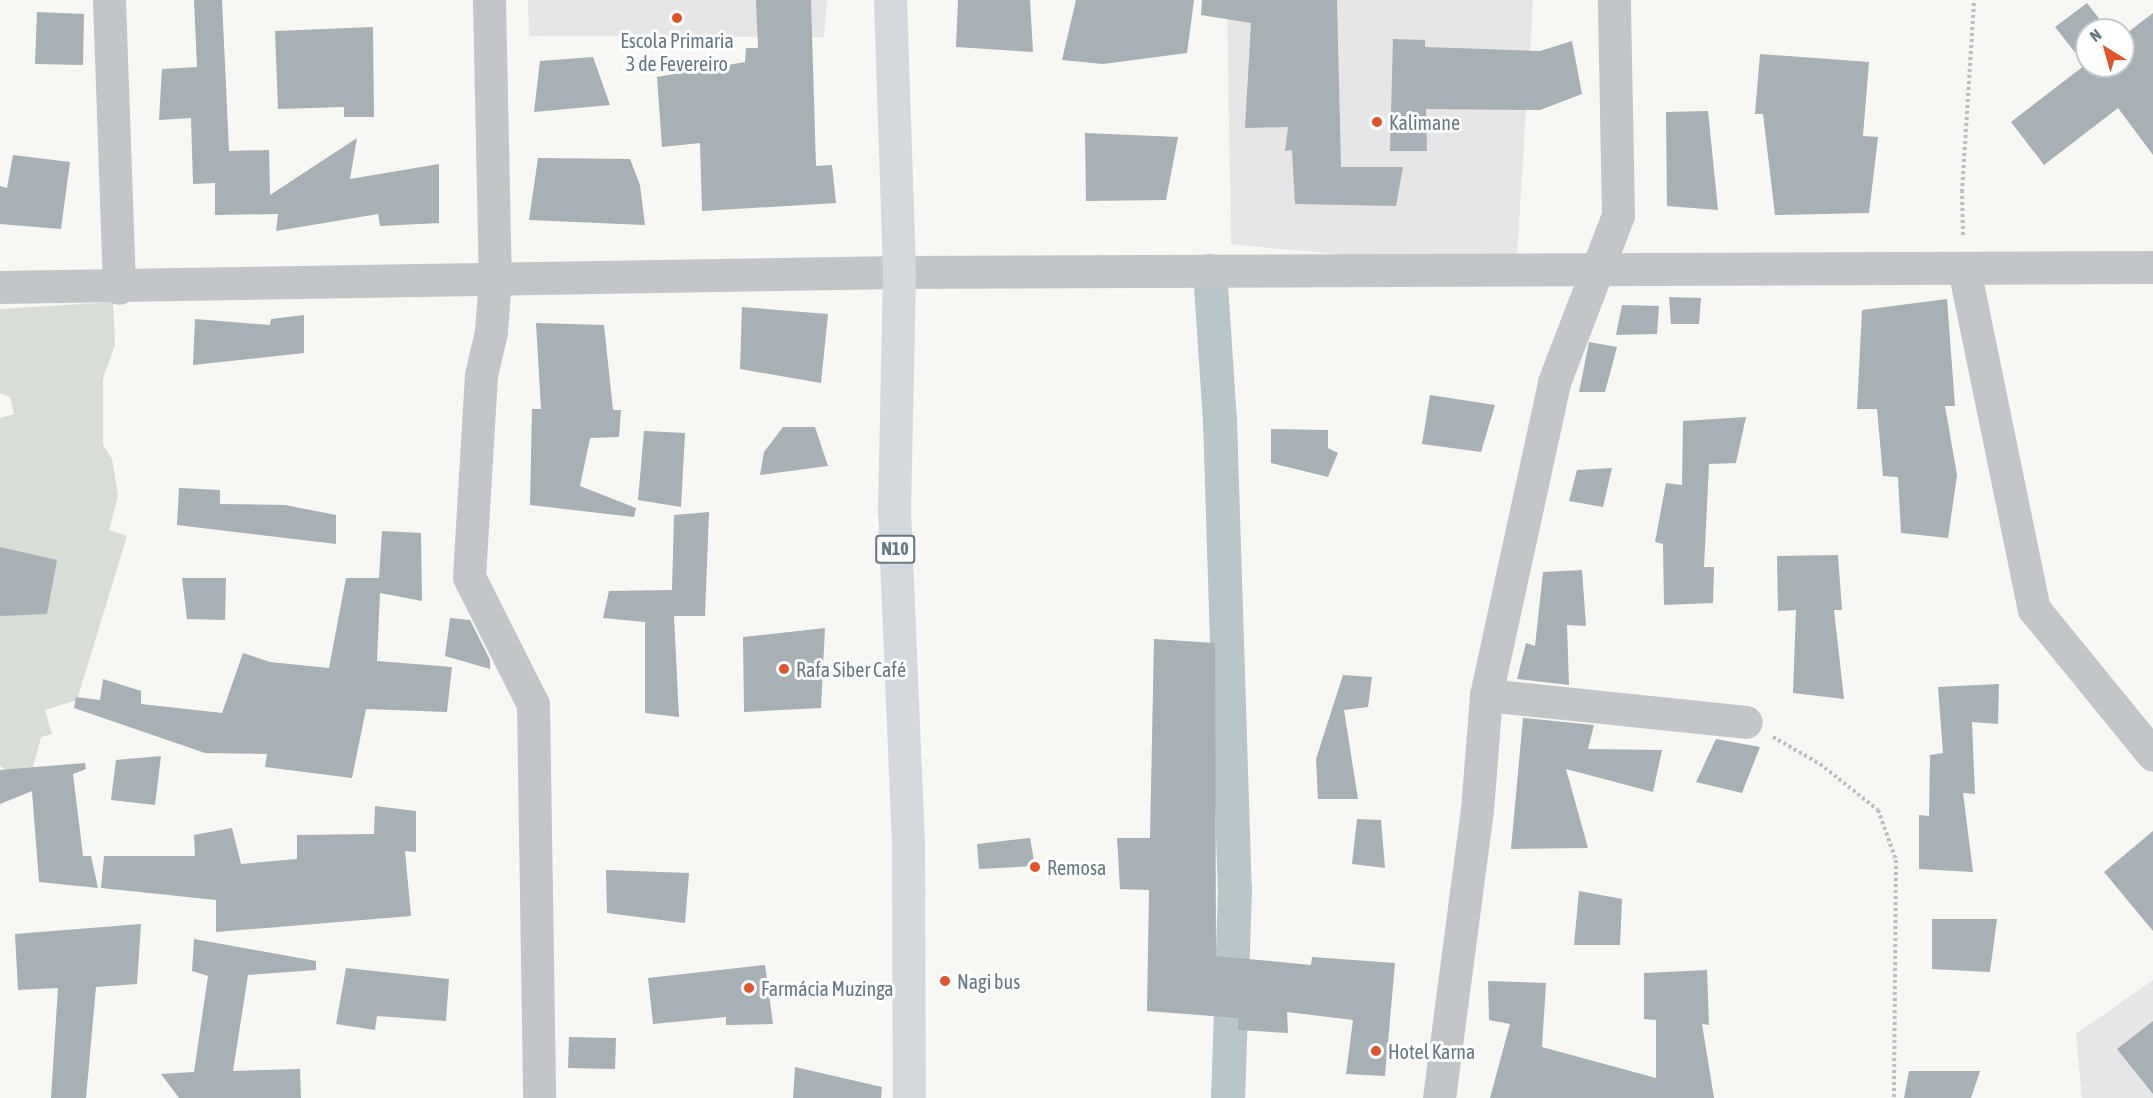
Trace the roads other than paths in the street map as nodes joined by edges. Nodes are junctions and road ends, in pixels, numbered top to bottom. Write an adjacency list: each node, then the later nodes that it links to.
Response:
1 (109, 0): 11 (street)
2 (489, 0): 9 (street)
3 (890, 0): 8 (main road, N10)
4 (1614, 0): 7 (street)
5 (2153, 267): 6 (street)
6 (1964, 269): 7 (street); 14 (street)
7 (1595, 271): 8 (street); 12 (street)
8 (899, 272): 9 (street); 16 (main road, N10)
9 (495, 277): 11 (street); 15 (street)
10 (0, 287): 11 (street)
11 (119, 288)
12 (1486, 695): 13 (street); 17 (street)
13 (1746, 722)
14 (2153, 755)
15 (539, 1098)
16 (909, 1098)
17 (1439, 1098)

